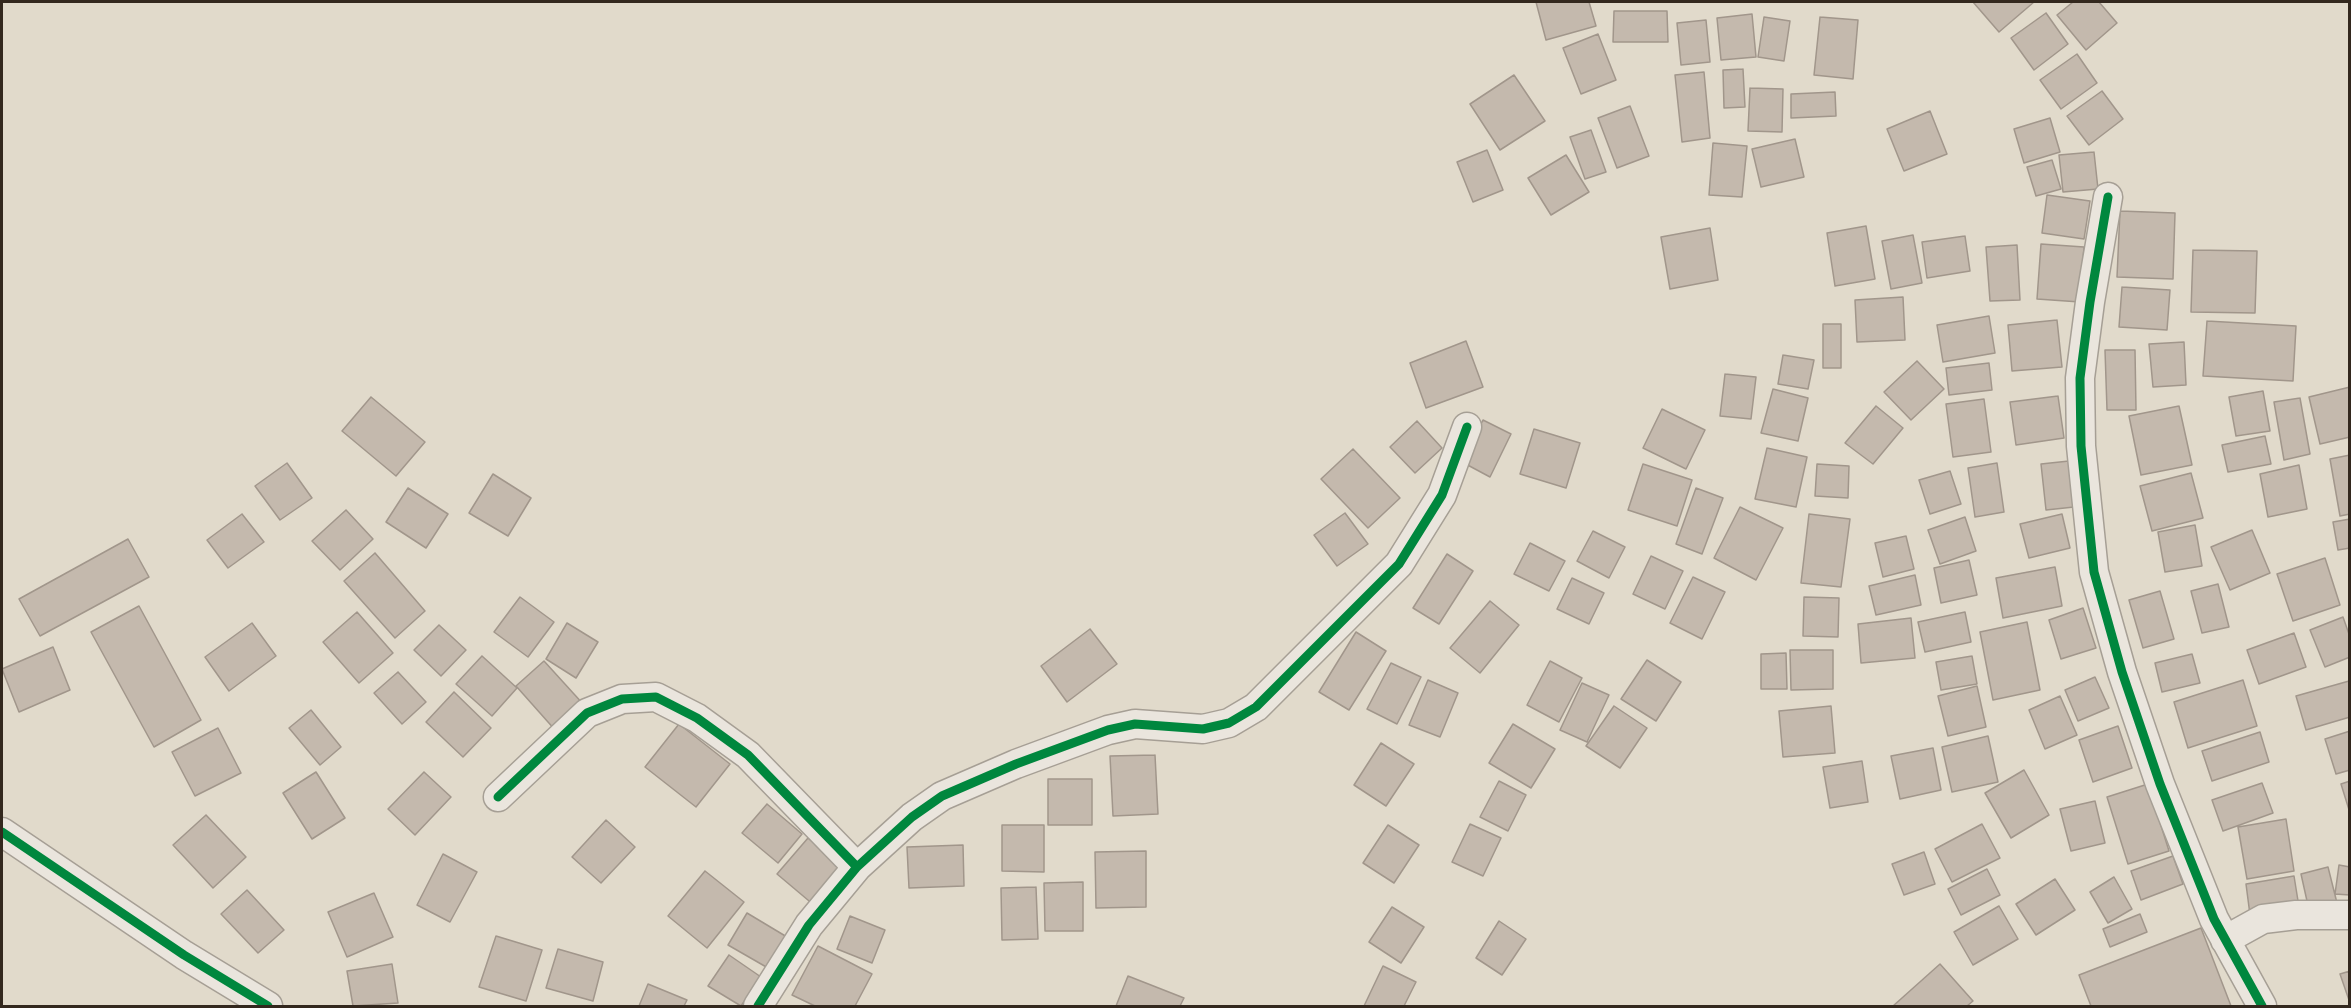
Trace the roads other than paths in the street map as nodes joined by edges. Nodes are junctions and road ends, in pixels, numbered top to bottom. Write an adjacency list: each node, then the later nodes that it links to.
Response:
1 (2108, 197): 7 (street)
2 (1467, 427): 5 (street)
3 (498, 796): 5 (street)
4 (2, 832): 8 (street)
5 (857, 867): 9 (street)
6 (2349, 915): 7 (street)
7 (2225, 940): 10 (street)
8 (268, 1006)
9 (758, 1006)
10 (2262, 1006)

